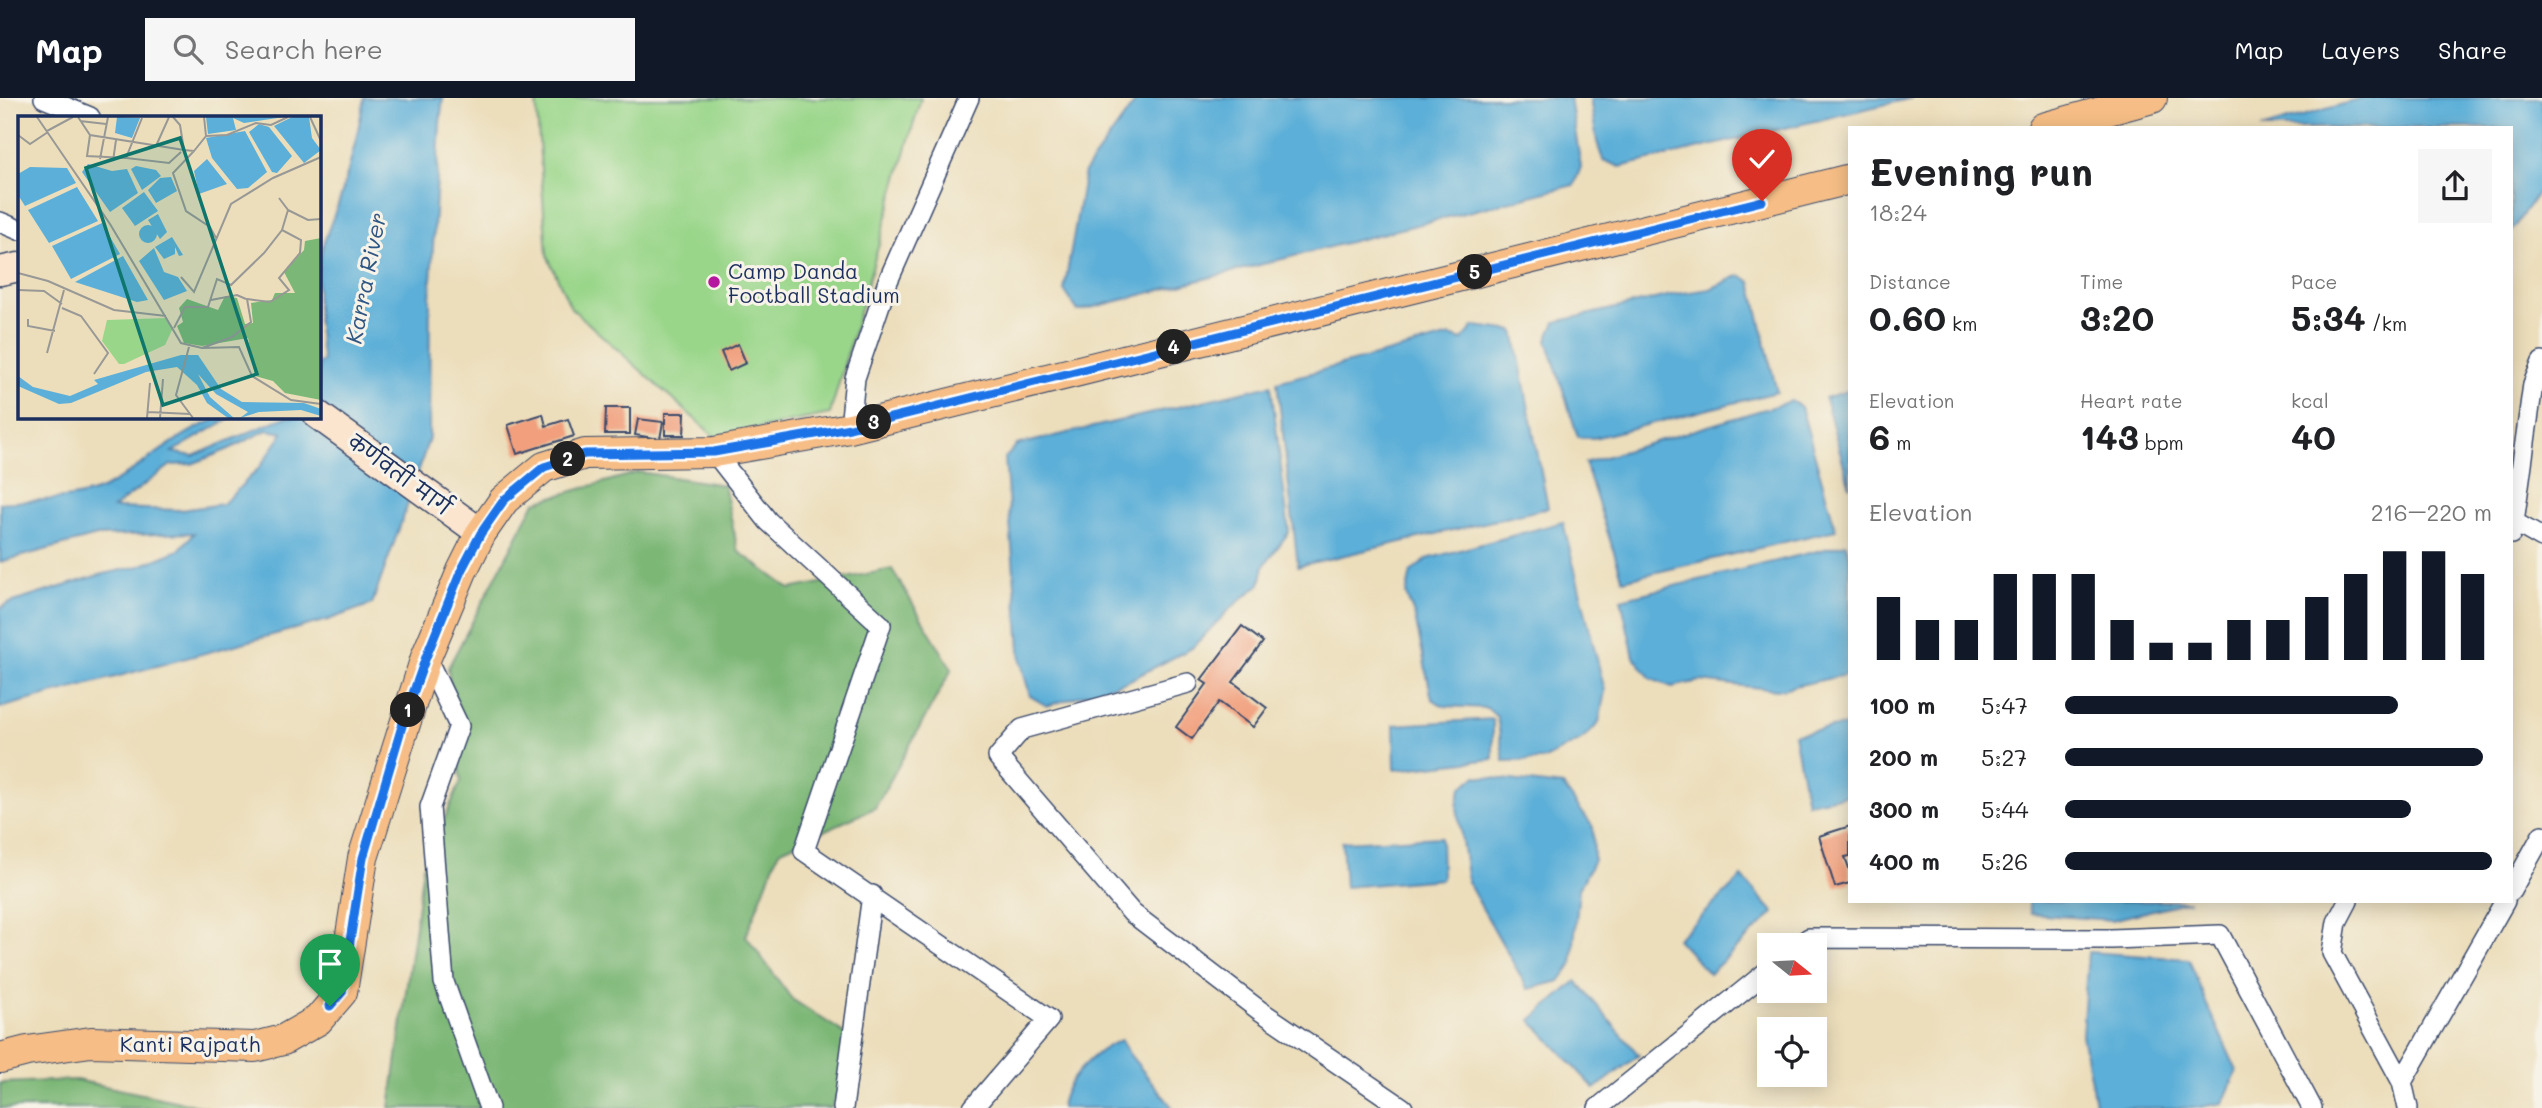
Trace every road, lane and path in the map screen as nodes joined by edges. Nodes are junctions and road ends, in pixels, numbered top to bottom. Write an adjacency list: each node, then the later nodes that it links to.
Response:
1 (44, 98): 4 (street)
2 (969, 98): 14 (street)
3 (2152, 98): 5 (main road)
4 (88, 116)
5 (2050, 126)
6 (1848, 179): 14 (main road, Kanti Rajpath)
7 (0, 222): 8 (street)
8 (18, 230)
9 (18, 267): 10 (main road)
10 (0, 271)
11 (2542, 362): 12 (street)
12 (2537, 386): 16 (street)
13 (320, 416): 18 (main road, कर्णवती मार्ग)
14 (850, 428): 15 (main road, Kanti Rajpath)
15 (714, 452): 18 (main road, Kanti Rajpath); 25 (street)
16 (2513, 522)
17 (2513, 528): 19 (street)
18 (481, 533): 20 (main road, Kanti Rajpath)
19 (2542, 538)
20 (426, 657): 30 (main road, Kanti Rajpath); 32 (street)
21 (1188, 683): 35 (street)
22 (2542, 835): 23 (street)
23 (2537, 857): 24 (street)
24 (2513, 888)
25 (872, 895): 33 (street); 34 (street)
26 (2347, 903): 31 (street)
27 (2504, 903): 31 (street)
28 (1827, 938): 37 (street)
29 (1757, 980): 36 (street)
30 (0, 1058)
31 (2402, 1082): 38 (street)
32 (489, 1108)
33 (843, 1108)
34 (973, 1108)
35 (1403, 1108)
36 (1598, 1108)
37 (2312, 1108)
38 (2408, 1108)

